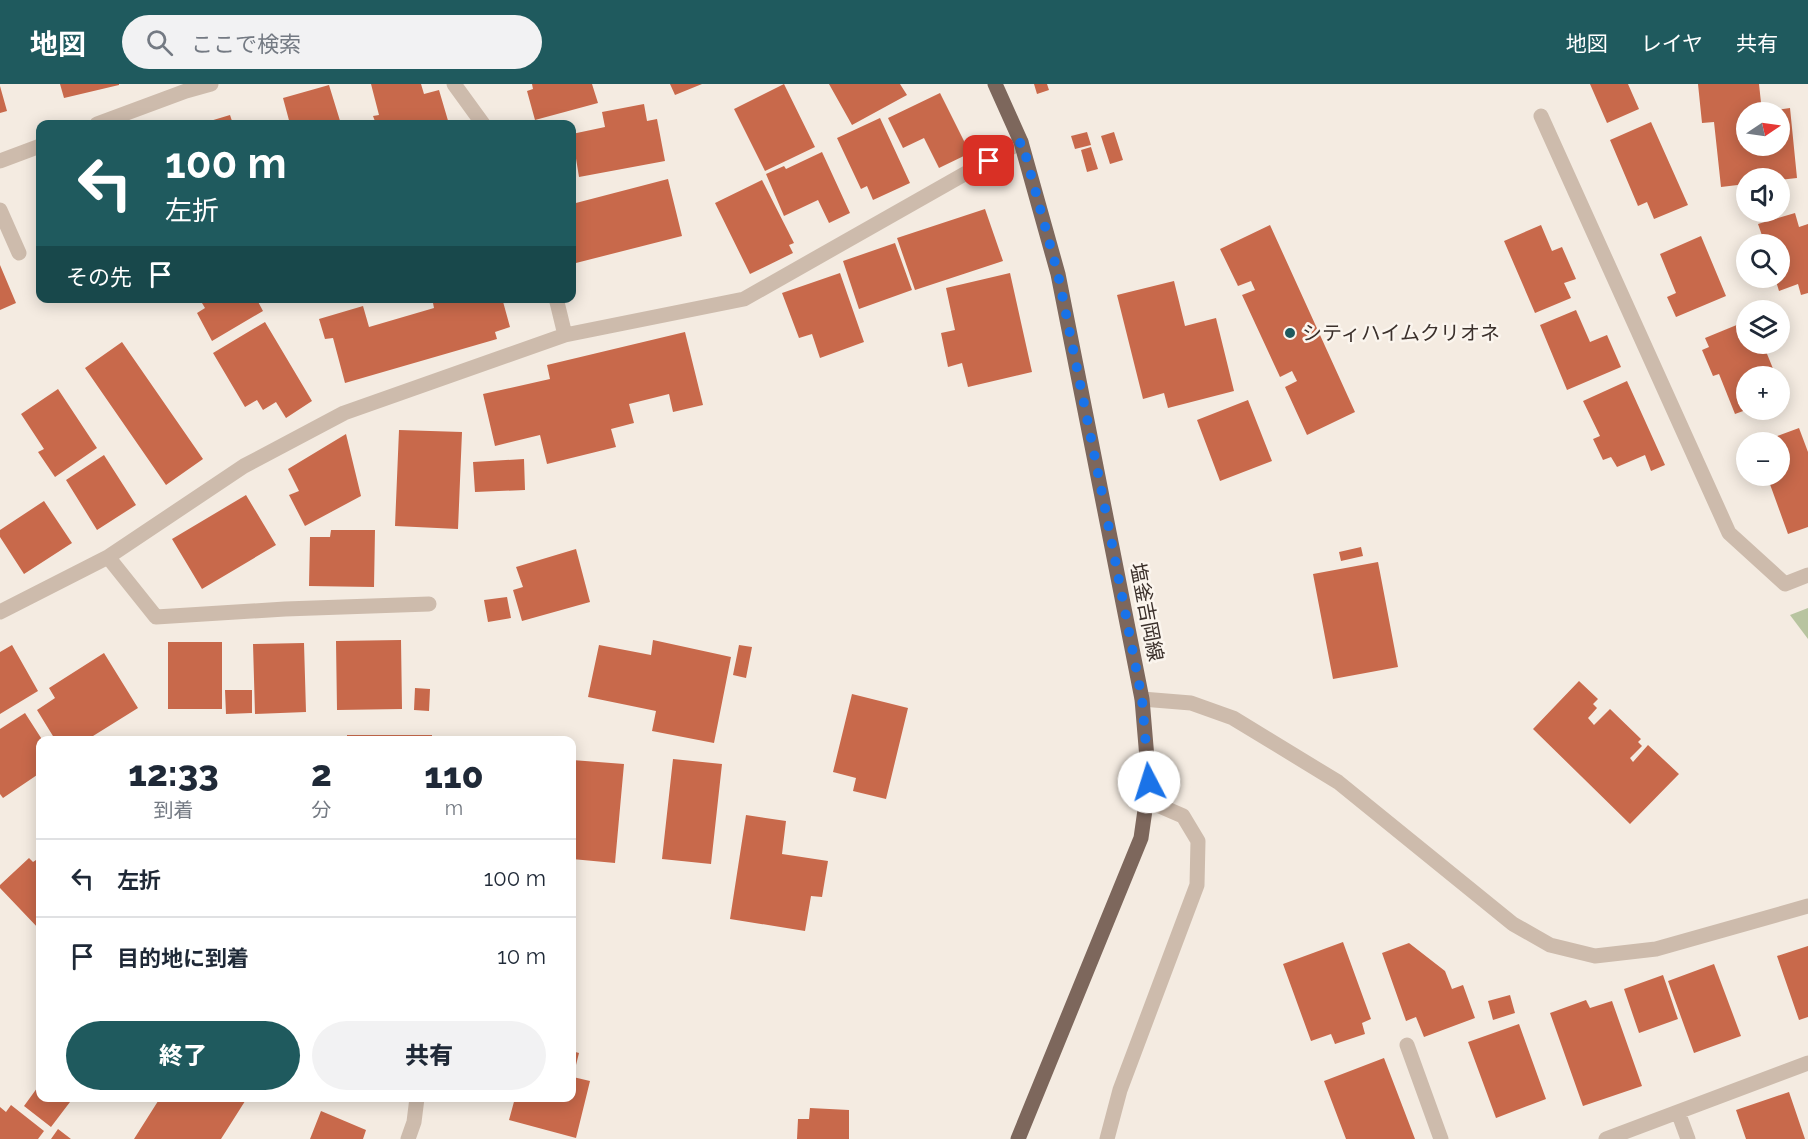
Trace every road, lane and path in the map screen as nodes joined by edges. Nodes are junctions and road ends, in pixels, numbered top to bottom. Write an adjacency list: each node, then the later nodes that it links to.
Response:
1 (211, 84): 4 (street)
2 (453, 84): 7 (street)
3 (995, 84): 8 (main road, 塩釜吉岡線)
4 (185, 88): 6 (street)
5 (1541, 116): 16 (street)
6 (107, 120)
7 (480, 120)
8 (1022, 142): 14 (street); 19 (main road, 塩釜吉岡線)
9 (36, 148): 10 (street)
10 (0, 161)
11 (0, 210): 12 (street)
12 (19, 253)
13 (556, 303): 14 (street)
14 (565, 335): 15 (street)
15 (108, 557): 17 (street); 18 (street)
16 (1808, 575)
17 (429, 604)
18 (0, 612)
19 (1142, 699): 20 (main road, 塩釜吉岡線); 21 (street)
20 (1146, 800): 27 (main road, 塩釜吉岡線); 28 (street)
21 (1808, 906)
22 (1407, 1045): 29 (street)
23 (1808, 1063): 25 (street)
24 (416, 1102): 26 (street)
25 (1678, 1112): 30 (street); 31 (street)
26 (408, 1139)
27 (1018, 1139)
28 (1107, 1139)
29 (1441, 1139)
30 (1606, 1139)
31 (1688, 1139)

